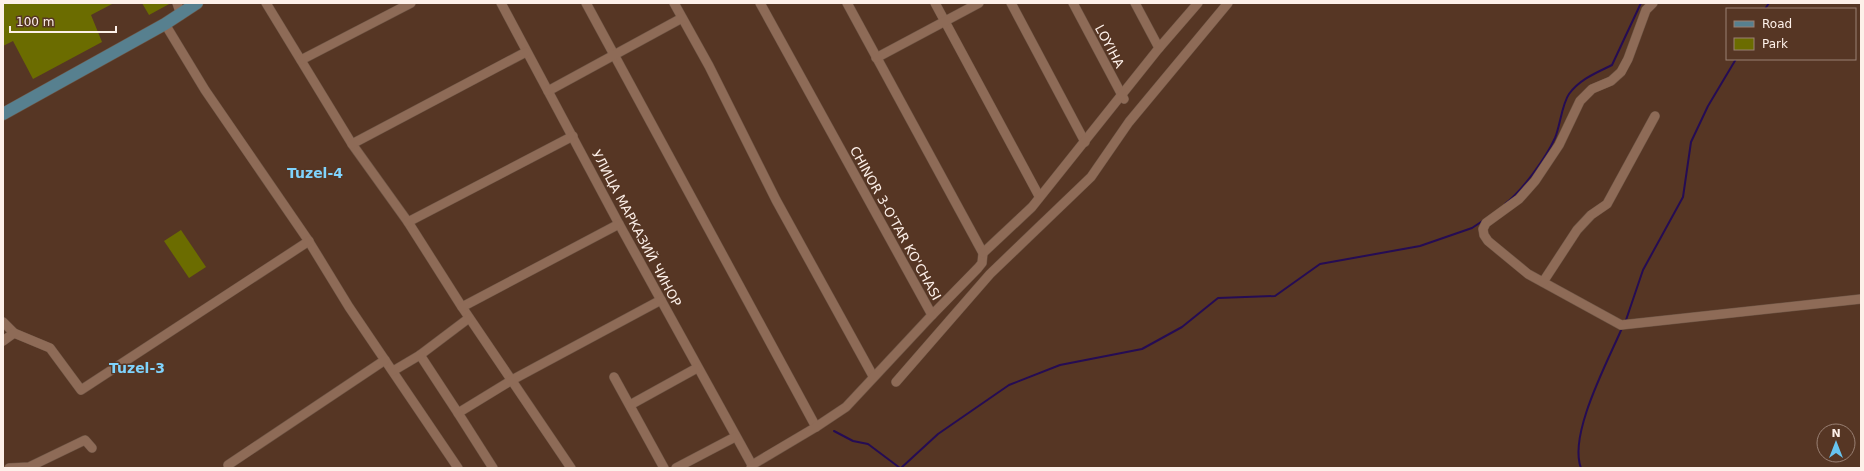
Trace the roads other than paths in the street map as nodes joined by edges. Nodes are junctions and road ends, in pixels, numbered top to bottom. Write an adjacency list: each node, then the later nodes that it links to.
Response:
1 (177, 3): 18 (street)
2 (197, 3): 18 (main road)
3 (266, 3): 26 (street)
4 (410, 3): 26 (street)
5 (501, 3): 23 (street, УЛИЦА МАРКАЗИЙ ЧИНОР)
6 (586, 3): 24 (street)
7 (674, 3): 19 (street)
8 (760, 3): 43 (street, CHINOR 3-O'TAR KO'CHASI)
9 (847, 3): 25 (street)
10 (935, 3): 20 (street)
11 (978, 3): 20 (street)
12 (1011, 3): 32 (street)
13 (1073, 3): 28 (street, LOYIHA)
14 (1135, 3): 22 (street)
15 (1228, 3): 48 (street)
16 (1653, 3): 39 (street)
17 (1194, 5): 22 (street)
18 (181, 15): 21 (main road)
19 (682, 18): 24 (street); 54 (street)
20 (945, 21): 25 (street); 34 (street)
21 (166, 24): 29 (main road); 37 (street)
22 (1159, 48): 28 (street)
23 (526, 52): 27 (street, УЛИЦА МАРКАЗИЙ ЧИНОР); 33 (street)
24 (613, 54): 27 (street); 60 (street)
25 (876, 58): 38 (street)
26 (301, 60): 33 (street)
27 (548, 91): 31 (street, УЛИЦА МАРКАЗИЙ ЧИНОР)
28 (1123, 98): 32 (street)
29 (3, 114)
30 (1655, 116): 39 (street)
31 (573, 136): 35 (street); 36 (street, УЛИЦА МАРКАЗИЙ ЧИНОР)
32 (1085, 142): 34 (street)
33 (352, 144): 35 (street)
34 (1039, 196): 38 (street)
35 (408, 222): 42 (street)
36 (619, 224): 41 (street, УЛИЦА МАРКАЗИЙ ЧИНОР); 42 (street)
37 (310, 241): 47 (street); 51 (street)
38 (983, 253): 43 (street)
39 (1544, 282): 40 (street)
40 (1861, 299)
41 (661, 300): 52 (street, УЛИЦА МАРКАЗИЙ ЧИНОР); 56 (street)
42 (462, 307): 44 (street)
43 (932, 315): 46 (street, CHINOR 3-O'TAR KO'CHASI)
44 (469, 318): 50 (street); 56 (street)
45 (3, 322): 47 (street)
46 (922, 325): 48 (street); 54 (street, CHINOR 3-O'TAR KO'CHASI)
47 (14, 333): 49 (street)
48 (934, 339): 57 (street)
49 (3, 341)
50 (420, 355): 53 (street); 59 (street)
51 (385, 360): 53 (street); 63 (street)
52 (697, 368): 58 (street); 61 (street, УЛИЦА МАРКАЗИЙ ЧИНОР)
53 (393, 371): 66 (street)
54 (873, 376): 60 (street, CHINOR 3-O'TAR KO'CHASI)
55 (614, 377): 58 (street)
56 (512, 380): 59 (street); 68 (street)
57 (896, 382)
58 (630, 405): 69 (street)
59 (458, 413): 67 (street)
60 (816, 427): 64 (street, CHINOR 3-O'TAR KO'CHASI)
61 (735, 437): 64 (street, УЛИЦА МАРКАЗИЙ ЧИНОР); 70 (street)
62 (92, 448): 65 (street)
63 (228, 465)
64 (752, 467)
65 (9, 468)
66 (458, 468)
67 (493, 468)
68 (571, 468)
69 (664, 468)
70 (676, 468)

